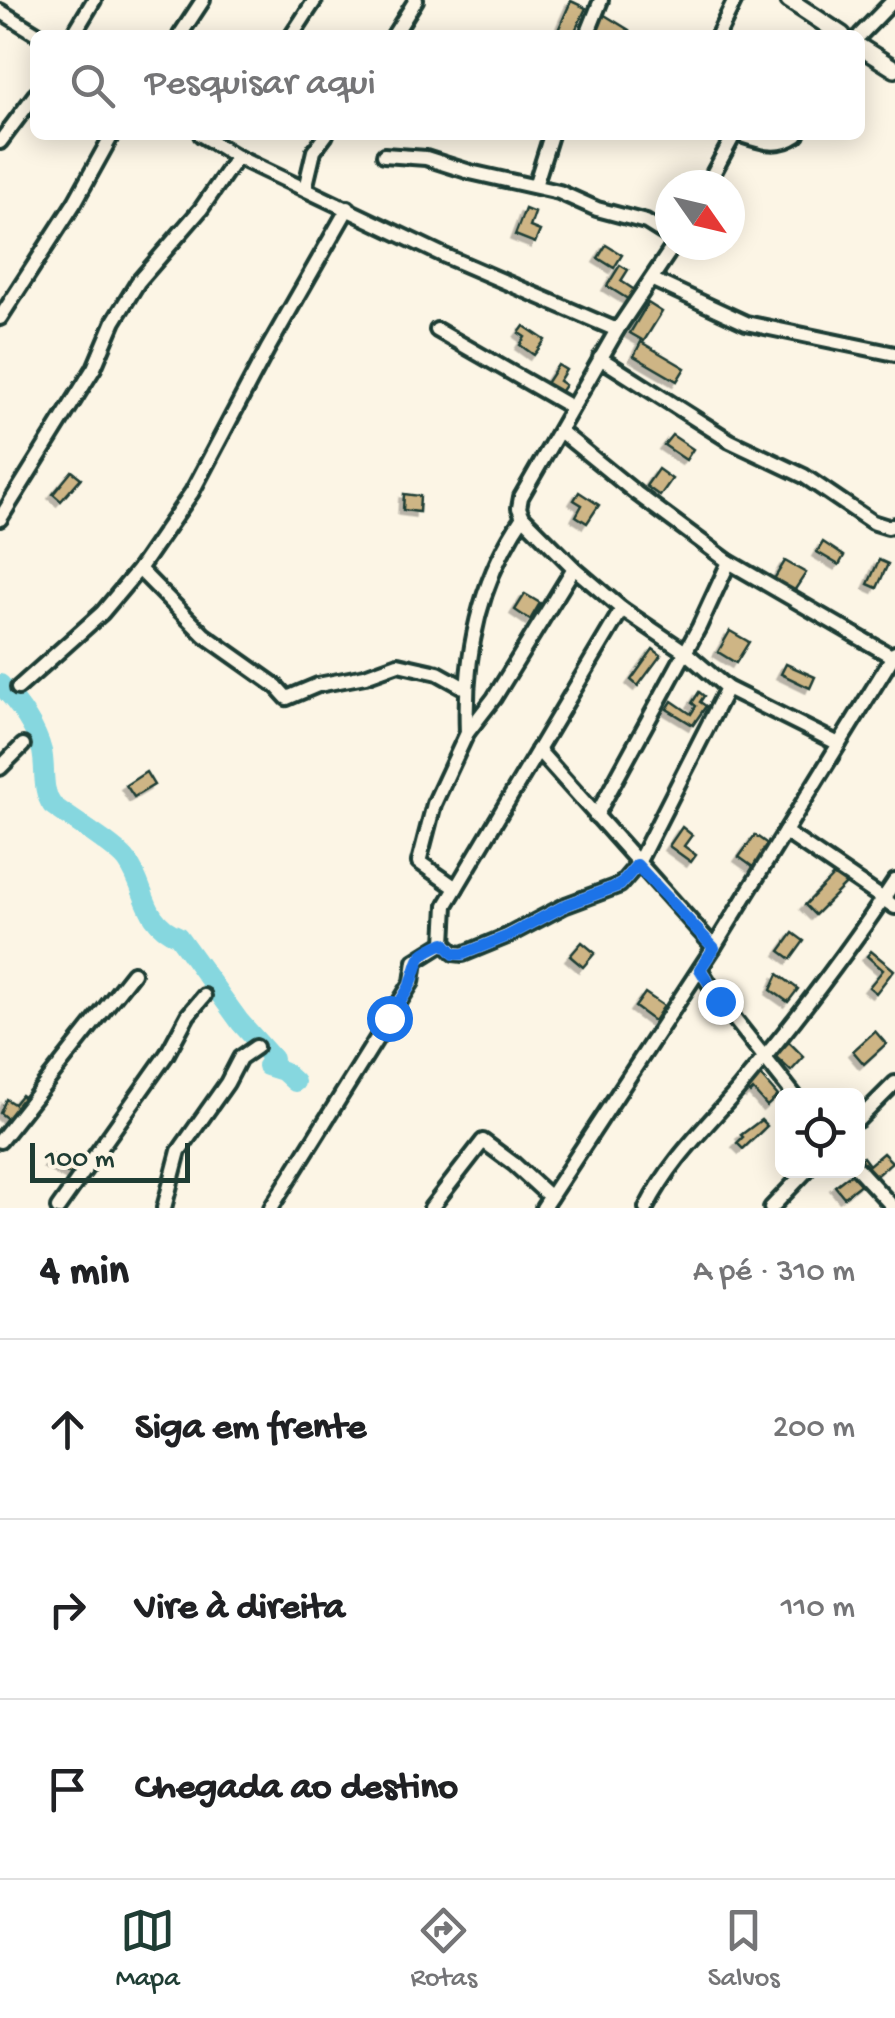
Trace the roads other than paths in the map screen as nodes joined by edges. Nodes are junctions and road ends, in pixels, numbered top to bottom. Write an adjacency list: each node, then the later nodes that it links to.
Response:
1 (94, 0): 11 (street)
2 (203, 0): 12 (street)
3 (315, 0): 13 (street)
4 (416, 0): 14 (street)
5 (601, 0): 15 (street)
6 (735, 0): 16 (street)
7 (789, 0): 17 (main road)
8 (894, 0): 18 (street)
9 (0, 11): 10 (street)
10 (30, 30)
11 (76, 30)
12 (183, 30)
13 (295, 30)
14 (397, 30)
15 (589, 30)
16 (720, 30)
17 (834, 30)
18 (865, 31)
19 (865, 50): 20 (main road)
20 (895, 69)
21 (30, 102): 29 (street)
22 (109, 140): 39 (street)
23 (223, 140): 30 (street)
24 (322, 140): 34 (street)
25 (550, 140): 33 (street)
26 (735, 140): 32 (street)
27 (756, 140): 28 (street)
28 (790, 140)
29 (0, 142)
30 (237, 156): 34 (street); 47 (street)
31 (384, 156): 33 (street)
32 (716, 170)
33 (536, 186): 36 (street)
34 (304, 189): 35 (street)
35 (348, 208): 41 (street); 51 (street)
36 (655, 228)
37 (665, 260): 38 (street)
38 (653, 280): 41 (street); 42 (street)
39 (0, 318)
40 (438, 330): 44 (street)
41 (617, 330): 43 (street)
42 (895, 354)
43 (600, 358): 44 (street); 48 (street)
44 (571, 407): 45 (street)
45 (560, 431): 46 (street); 49 (street)
46 (523, 517): 50 (street); 56 (street)
47 (0, 518)
48 (895, 525)
49 (729, 562): 53 (street); 54 (street)
50 (574, 568): 52 (street); 58 (street)
51 (139, 569): 55 (street); 56 (street)
52 (622, 609): 53 (street); 61 (street)
53 (684, 651): 57 (street); 63 (street)
54 (894, 655): 59 (street)
55 (18, 688)
56 (465, 688): 58 (street)
57 (726, 688): 59 (street); 65 (street)
58 (467, 733): 67 (street)
59 (839, 744): 64 (street)
60 (23, 745): 62 (street)
61 (538, 750): 63 (street); 67 (street)
62 (0, 768)
63 (596, 816): 65 (street)
64 (785, 832): 68 (street); 70 (street)
65 (637, 865): 69 (street); 70 (street)
66 (895, 881): 68 (street)
67 (456, 888): 69 (street)
68 (889, 902): 75 (street)
69 (444, 943): 85 (street)
70 (714, 948): 71 (street)
71 (700, 969): 75 (street); 82 (street)
72 (132, 974): 79 (street)
73 (204, 996): 83 (street)
74 (256, 1048): 84 (street)
75 (762, 1058): 77 (street); 87 (street)
76 (895, 1082): 78 (street)
77 (787, 1088)
78 (865, 1113)
79 (0, 1140)
80 (865, 1176): 89 (street)
81 (799, 1178): 88 (street)
82 (546, 1203): 86 (street)
83 (58, 1208)
84 (164, 1208)
85 (271, 1208)
86 (431, 1208)
87 (646, 1208)
88 (771, 1208)
89 (894, 1208)

